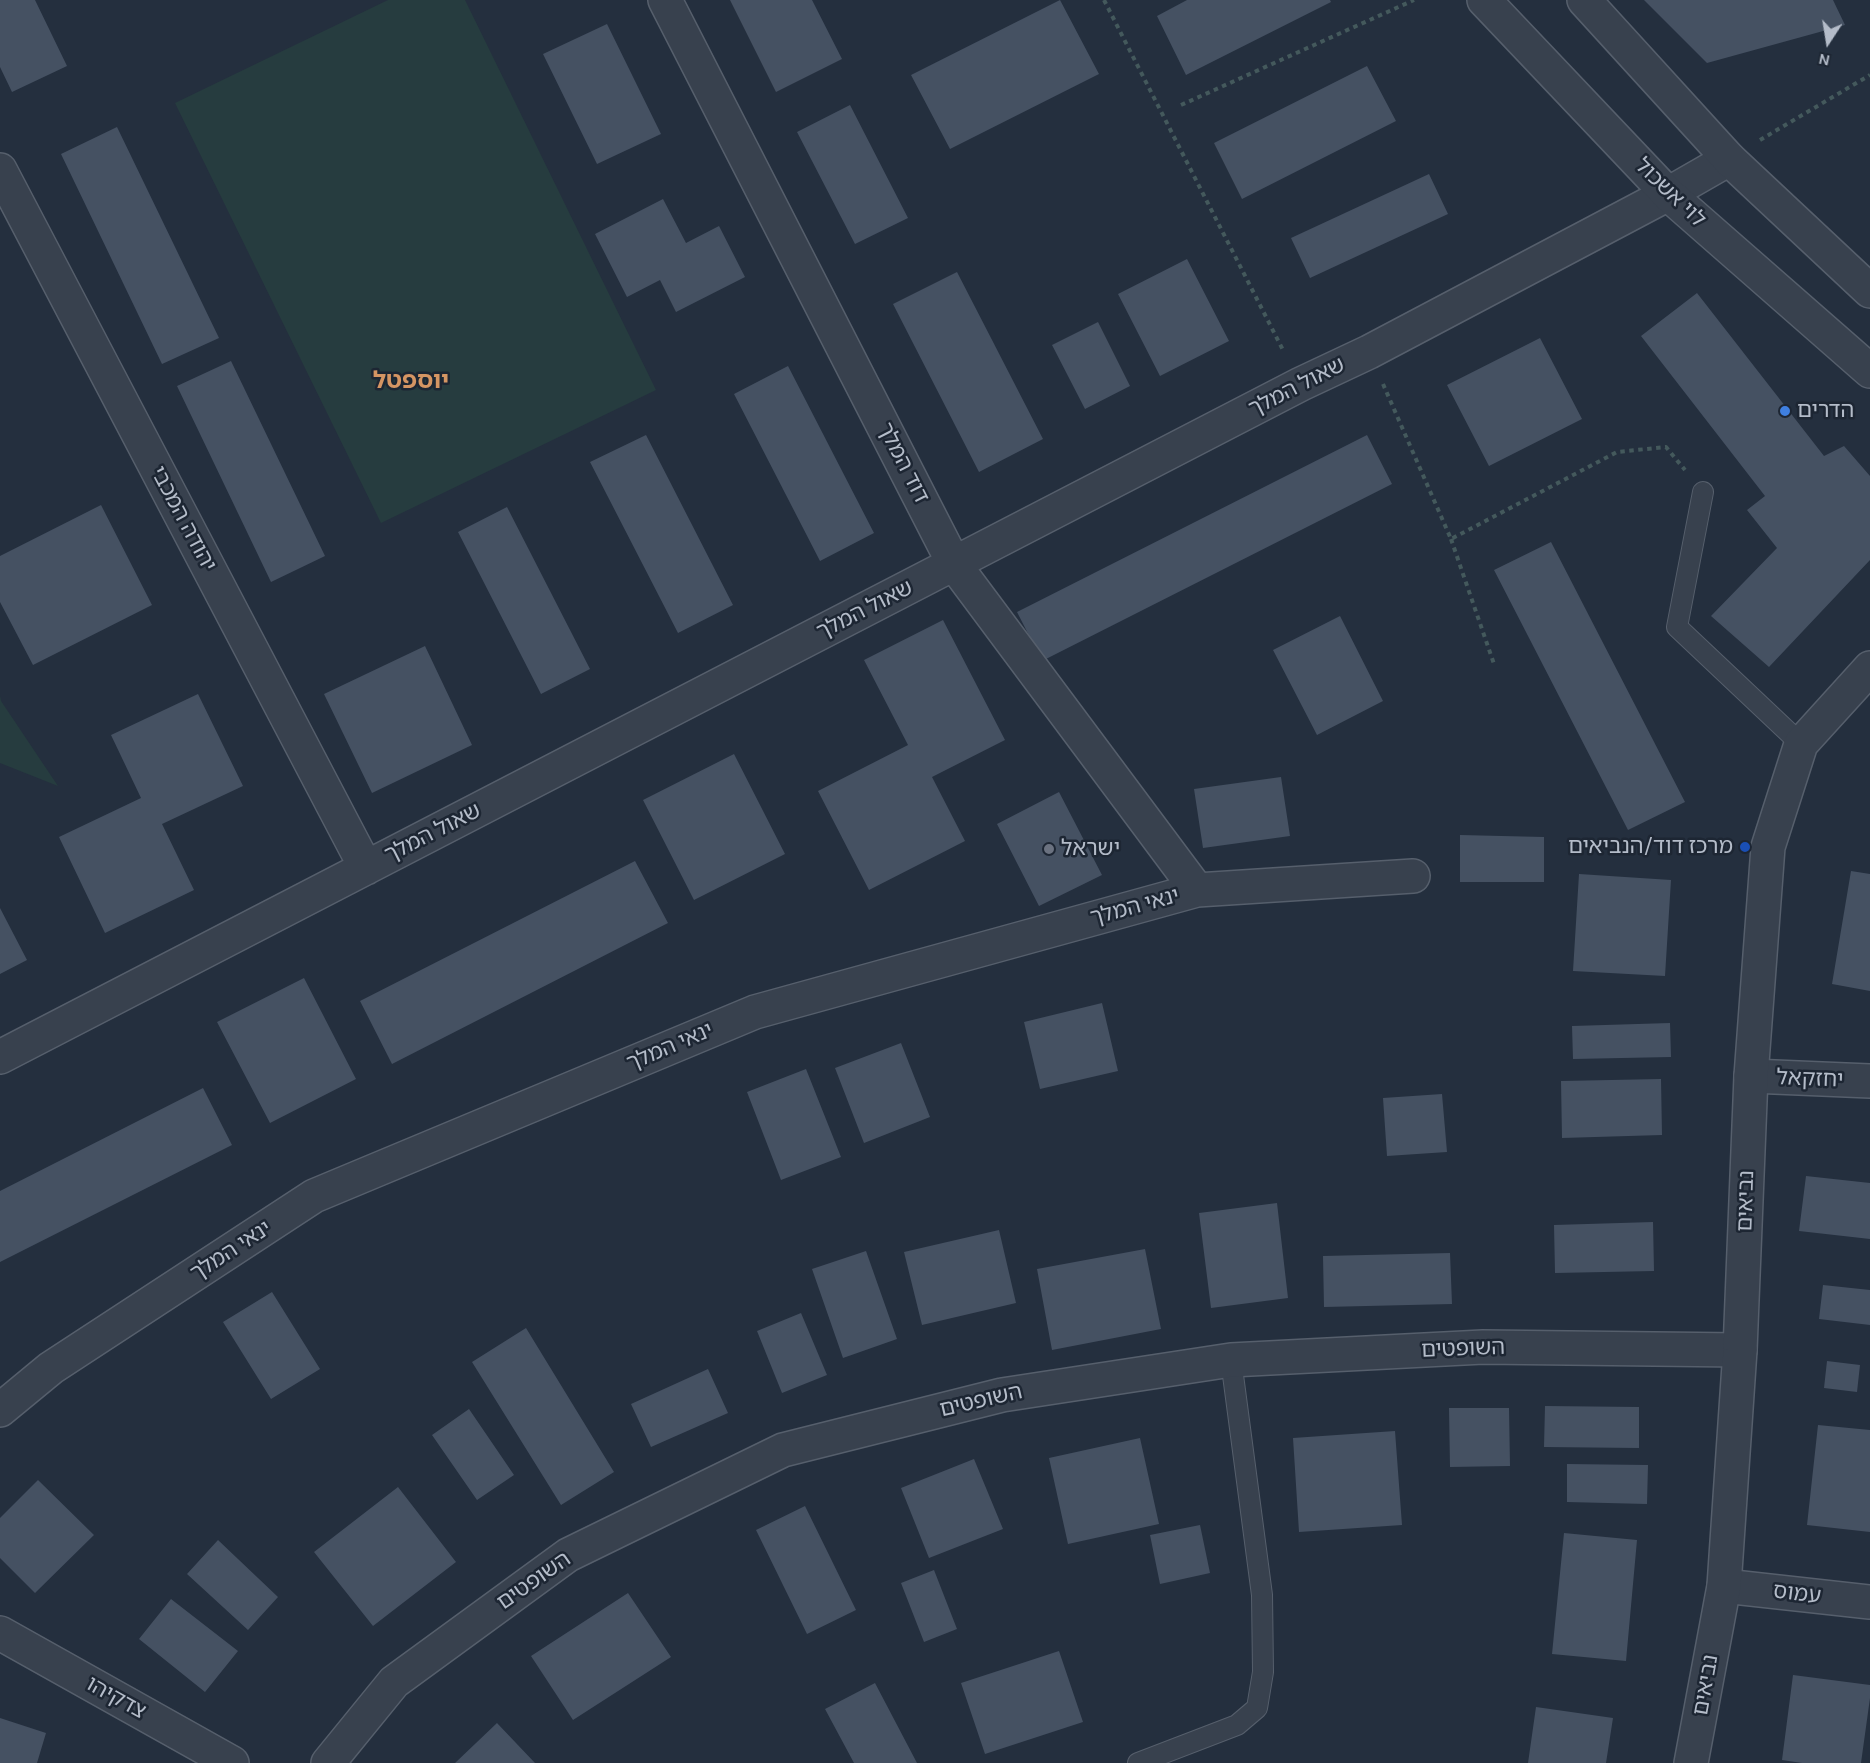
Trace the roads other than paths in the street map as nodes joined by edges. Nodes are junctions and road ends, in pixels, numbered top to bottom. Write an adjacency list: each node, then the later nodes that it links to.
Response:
1 (665, 0): 10 (street, דוד המלך)
2 (1484, 0): 6 (street, לוי אשכול)
3 (1584, 0): 4 (street)
4 (1729, 159): 6 (street, שאול המלך); 7 (street)
5 (0, 170): 13 (street, יהודה המכבי)
6 (1668, 194): 8 (street, לוי אשכול); 10 (street, שאול המלך)
7 (1870, 291)
8 (1870, 371)
9 (1703, 492): 12 (lane)
10 (954, 564): 13 (street, שאול המלך); 15 (street, דוד המלך)
11 (1870, 668): 12 (street, נביאים)
12 (1801, 744): 17 (street, נביאים)
13 (366, 868): 16 (street, שאול המלך)
14 (1413, 876): 15 (street, ינאי המלך)
15 (1197, 890): 21 (street, ינאי המלך)
16 (0, 1057)
17 (1751, 1076): 18 (street, יחזקאל); 19 (street, נביאים)
18 (1870, 1082)
19 (1740, 1350): 20 (street, השופטים); 22 (street, נביאים)
20 (1231, 1360): 26 (street, השופטים); 27 (lane)
21 (0, 1410)
22 (1724, 1586): 23 (street, עמוס); 28 (street, נביאים)
23 (1870, 1602)
24 (0, 1633): 25 (street, צדקיהו)
25 (232, 1763)
26 (328, 1763)
27 (1138, 1763)
28 (1691, 1763)

